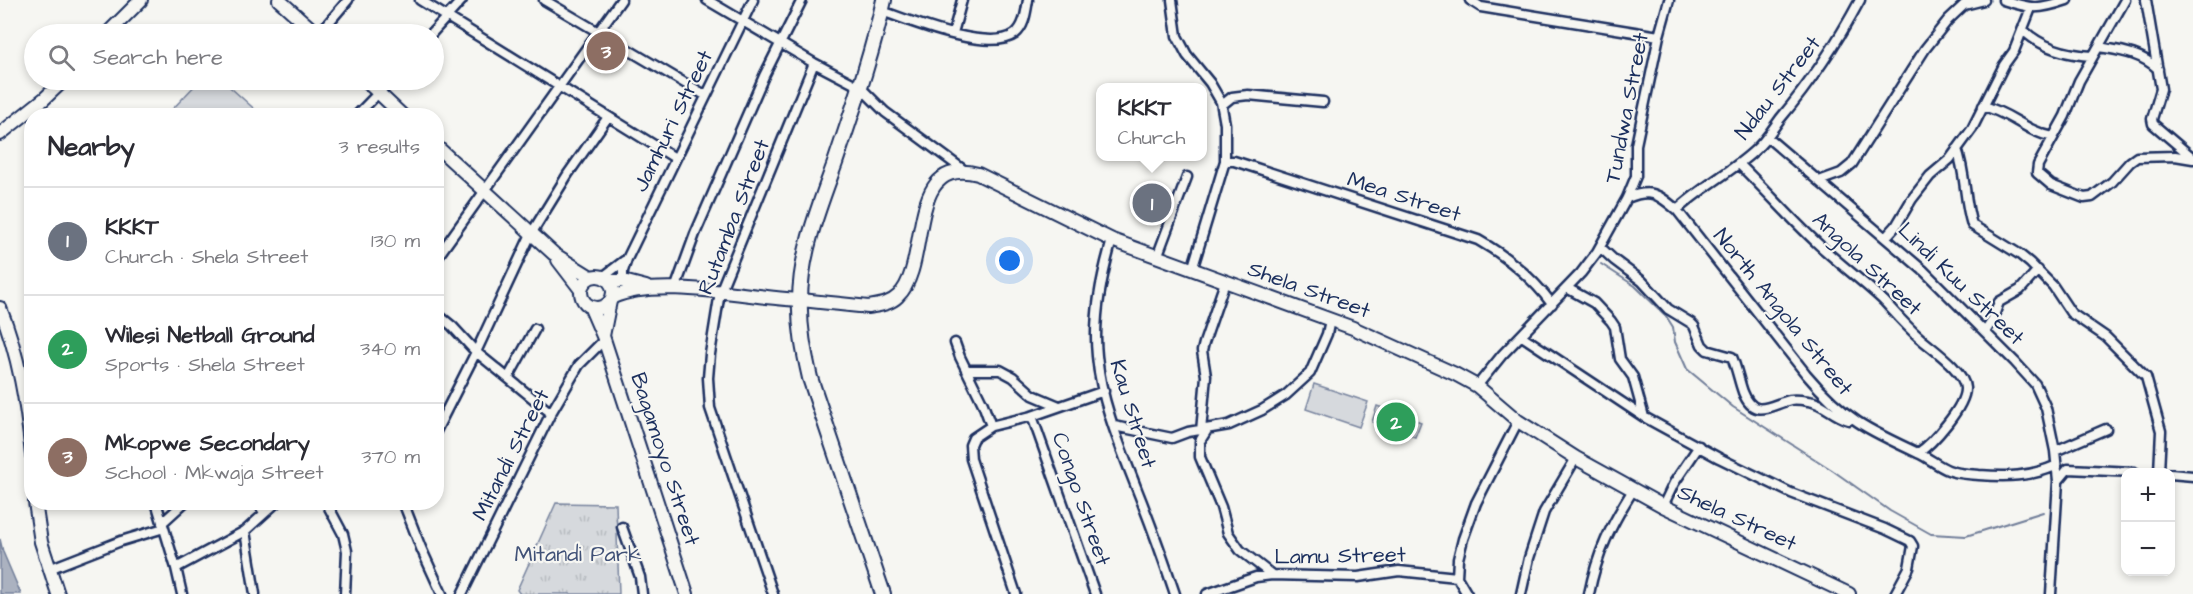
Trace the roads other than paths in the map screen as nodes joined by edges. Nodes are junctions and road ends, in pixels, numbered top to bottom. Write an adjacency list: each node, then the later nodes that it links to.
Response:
1 (141, 0): 26 (main road)
2 (279, 0): 27 (main road)
3 (348, 0): 28 (street)
4 (420, 0): 24 (street)
5 (462, 0): 24 (street)
6 (544, 0): 31 (street)
7 (621, 0): 31 (street)
8 (707, 0): 25 (street)
9 (753, 0): 25 (street, Jamhuri Street)
10 (802, 0): 34 (street)
11 (962, 0): 32 (street)
12 (1028, 0): 32 (street)
13 (1172, 0): 46 (street)
14 (1470, 0): 33 (street)
15 (1669, 0): 33 (street, Tundwa Street)
16 (1860, 0): 54 (street, Ndau Street)
17 (1984, 0): 64 (street)
18 (2002, 0): 23 (street)
19 (2067, 0): 23 (street)
20 (2125, 0): 35 (street)
21 (2146, 0): 38 (street)
22 (883, 5): 32 (street); 40 (highway)
23 (2031, 8): 30 (street)
24 (446, 17): 29 (street); 39 (street)
25 (743, 21): 34 (street); 44 (street, Jamhuri Street)
26 (117, 24)
27 (307, 24)
28 (327, 24)
29 (439, 24)
30 (2023, 30): 36 (street); 47 (street)
31 (598, 33): 39 (street); 44 (street)
32 (953, 33)
33 (1659, 36): 66 (street, Tundwa Street)
34 (779, 43): 37 (street); 83 (street)
35 (2099, 47): 36 (street); 38 (street)
36 (2093, 56): 55 (street)
37 (814, 63): 40 (street); 85 (street, Rutamba Street)
38 (2158, 69): 59 (street)
39 (559, 87): 52 (street); 65 (street)
40 (860, 87): 62 (street); 87 (highway)
41 (53, 90): 48 (main road)
42 (377, 90): 43 (main road)
43 (379, 92): 49 (street); 50 (main road)
44 (705, 95): 58 (street, Jamhuri Street)
45 (1323, 102): 46 (street)
46 (1222, 105): 60 (street)
47 (1983, 106): 55 (street); 56 (street)
48 (33, 108)
49 (364, 108)
50 (395, 108)
51 (24, 115): 53 (main road)
52 (608, 117): 58 (street); 68 (street)
53 (0, 134)
54 (1767, 137): 61 (street, Ndau Street); 64 (street, Lindi Kuu Street)
55 (2053, 137): 59 (street)
56 (1957, 149): 69 (street); 77 (street)
57 (444, 154): 65 (main road)
58 (675, 158): 75 (street, Jamhuri Street)
59 (2193, 159)
60 (1225, 161): 76 (street); 88 (street, Mea Street)
61 (1739, 164): 67 (street); 117 (street, Angola Street)
62 (965, 171): 70 (main road, Shela Street); 87 (main road)
63 (1186, 177): 74 (street)
64 (1819, 180): 69 (street, Lindi Kuu Street)
65 (484, 191): 68 (main road); 71 (street)
66 (1627, 198): 67 (street, North Angola Street); 72 (street, Tundwa Street)
67 (1677, 210): 109 (street, North Angola Street)
68 (531, 234): 73 (main road); 98 (street)
69 (1886, 237): 94 (street, Lindi Kuu Street)
70 (1112, 240): 74 (main road, Shela Street); 102 (street, Kau Street)
71 (444, 248)
72 (1598, 249): 82 (street, Tundwa Street); 109 (street)
73 (554, 254): 78 (main road); 84 (main road)
74 (1157, 257): 76 (main road, Shela Street)
75 (627, 259): 78 (street); 79 (street)
76 (1192, 270): 80 (main road, Shela Street)
77 (2038, 270): 94 (street); 120 (street)
78 (601, 278): 79 (main road); 84 (main road); 86 (main road)
79 (623, 281): 81 (main road)
80 (1225, 282): 91 (main road, Shela Street); 114 (street)
81 (647, 288): 83 (main road); 86 (main road)
82 (1568, 288): 88 (street, Tundwa Street); 108 (street)
83 (675, 289): 85 (main road)
84 (581, 290): 89 (main road)
85 (720, 292): 87 (main road); 150 (street, Rutamba Street)
86 (611, 299): 89 (main road); 96 (main road)
87 (799, 299): 151 (highway)
88 (1552, 304): 95 (street, Tundwa Street)
89 (590, 306): 96 (main road, Bagamoyo Street)
90 (0, 308): 103 (main road)
91 (1330, 320): 101 (main road, Shela Street); 114 (street)
92 (444, 321): 98 (street)
93 (535, 329): 100 (street)
94 (1984, 332): 116 (street, Lindi Kuu Street)
95 (1522, 336): 101 (street, Tundwa Street); 108 (street)
96 (604, 338): 105 (street, Mitandi Street); 149 (main road, Bagamoyo Street)
97 (955, 343): 99 (street)
98 (476, 352): 100 (street); 106 (street)
99 (966, 370): 104 (street); 111 (street)
100 (508, 378): 105 (street)
101 (1477, 386): 110 (main road, Shela Street)
102 (1104, 391): 104 (street); 112 (street, Kau Street)
103 (24, 392)
104 (1060, 406): 107 (street)
105 (551, 413): 147 (street, Mitandi Street)
106 (444, 415)
107 (1032, 416): 111 (street); 153 (street, Congo Street)
108 (1644, 417): 115 (street)
109 (1852, 420): 117 (street, North Angola Street)
110 (1518, 421): 118 (main road, Shela Street); 141 (street)
111 (991, 426): 152 (street)
112 (1114, 426): 114 (street); 154 (street, Kau Street)
113 (2106, 429): 116 (street)
114 (1204, 430): 140 (street)
115 (1699, 447): 126 (street); 160 (street)
116 (2055, 451): 119 (street, Lindi Kuu Street)
117 (1918, 453): 119 (street, North Angola Street)
118 (1576, 458): 125 (main road, Shela Street); 157 (street)
119 (2055, 466): 124 (street, Lindi Kuu Street)
120 (2159, 468)
121 (2121, 471): 124 (street)
122 (2175, 474): 123 (street)
123 (2193, 476)
124 (2058, 481): 161 (street, Lindi Kuu Street)
125 (1633, 490): 126 (main road, Shela Street); 158 (street)
126 (1663, 506): 159 (main road, Shela Street)
127 (36, 510): 139 (main road)
128 (158, 510): 135 (street)
129 (178, 510): 135 (street)
130 (262, 510): 134 (street)
131 (268, 510): 134 (street)
132 (330, 510): 145 (street)
133 (407, 510): 146 (street)
134 (264, 513): 137 (street)
135 (163, 526): 138 (street); 139 (street)
136 (622, 527): 148 (street)
137 (245, 531): 138 (street); 144 (street)
138 (176, 568): 143 (street)
139 (49, 569): 142 (main road)
140 (1272, 574): 141 (street, Lamu Street); 155 (street, Lamu Street)
141 (1457, 577): 156 (street)
142 (58, 594)
143 (182, 594)
144 (255, 594)
145 (345, 594)
146 (442, 594)
147 (462, 594)
148 (642, 594)
149 (687, 594)
150 (773, 594)
151 (883, 594)
152 (1016, 594)
153 (1095, 594)
154 (1175, 594)
155 (1207, 594)
156 (1467, 594)
157 (1521, 594)
158 (1588, 594)
159 (1849, 594)
160 (1895, 594)
161 (2051, 594)

